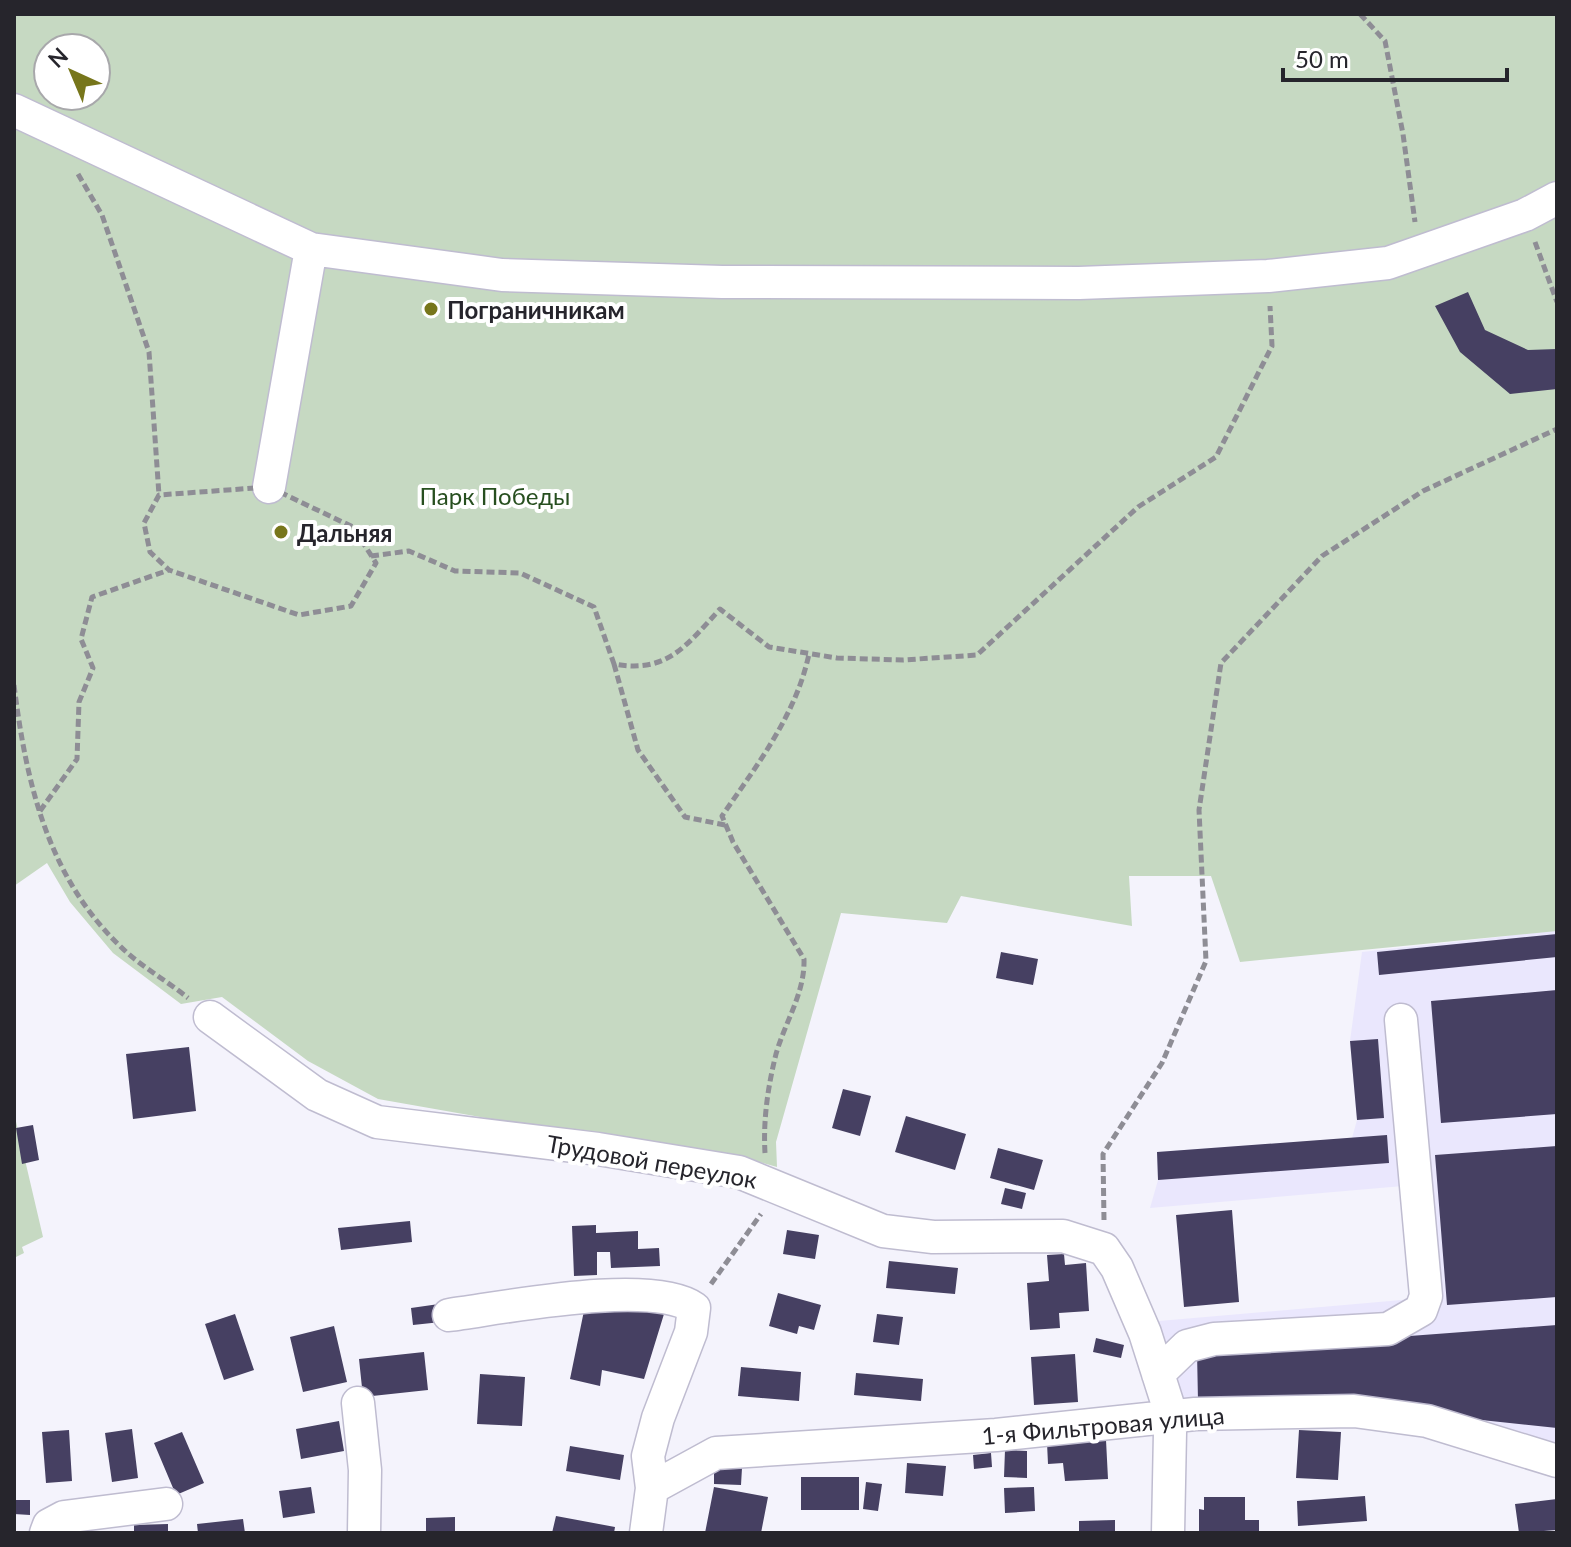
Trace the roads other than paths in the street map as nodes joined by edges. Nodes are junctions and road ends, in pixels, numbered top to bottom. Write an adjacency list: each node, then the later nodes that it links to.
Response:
1 (14, 110): 3 (street)
2 (1557, 198): 3 (street)
3 (311, 249): 4 (street)
4 (269, 487)
5 (210, 1017): 8 (street, Трудовой переулок)
6 (1401, 1020): 8 (street)
7 (449, 1315): 12 (street)
8 (1158, 1374): 10 (street)
9 (358, 1403): 15 (street)
10 (1169, 1415): 11 (street, 1-я Фильтровая улица); 12 (street, 1-я Фильтровая улица); 17 (street)
11 (1557, 1461)
12 (652, 1488): 16 (street)
13 (166, 1504): 14 (street)
14 (46, 1533)
15 (364, 1533)
16 (646, 1533)
17 (1168, 1533)

